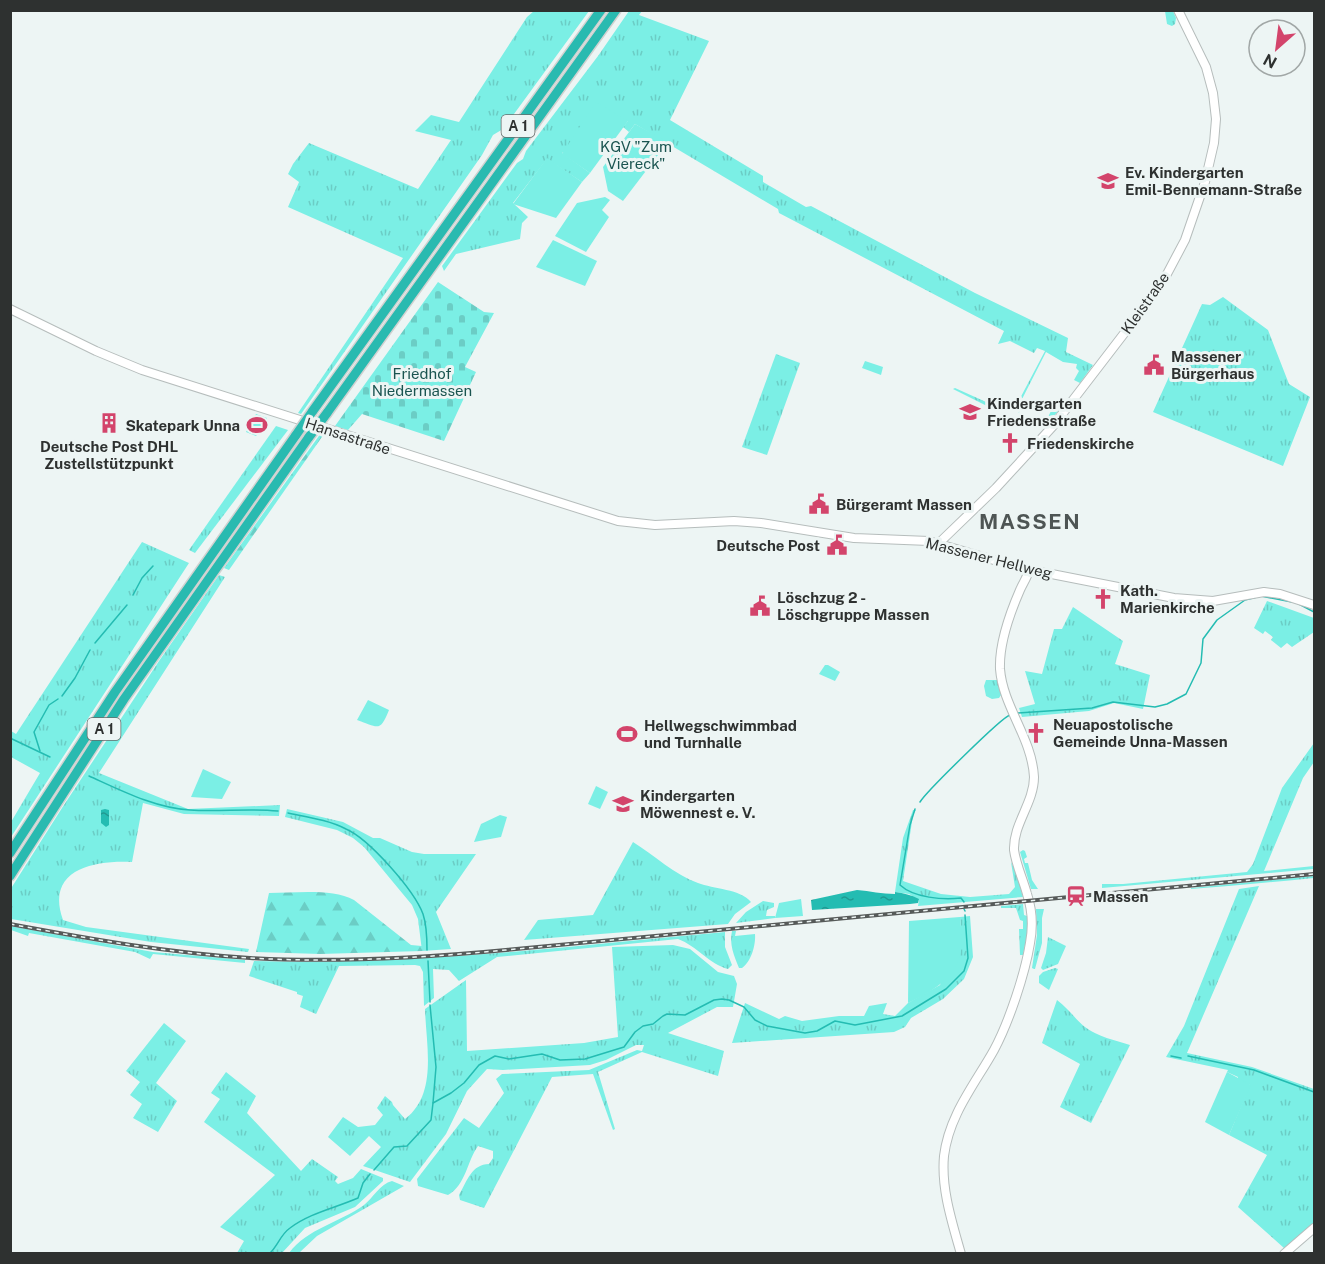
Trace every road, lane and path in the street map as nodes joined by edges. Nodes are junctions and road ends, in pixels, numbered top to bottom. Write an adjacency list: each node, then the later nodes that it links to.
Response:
1 (601, 10): 9 (highway, A 1, bridge)
2 (616, 10): 10 (highway, A 1, bridge)
3 (1178, 10): 6 (main road, Kleistraße)
4 (10, 309): 5 (main road, Hansastraße)
5 (696, 522): 6 (main road, Massener Hellweg)
6 (939, 543): 7 (main road, Massener Hellweg)
7 (1025, 569): 8 (main road, Massener Hellweg); 12 (main road)
8 (1314, 605)
9 (10, 853)
10 (10, 876)
11 (1314, 1228): 13 (main road)
12 (961, 1254)
13 (1284, 1254)

